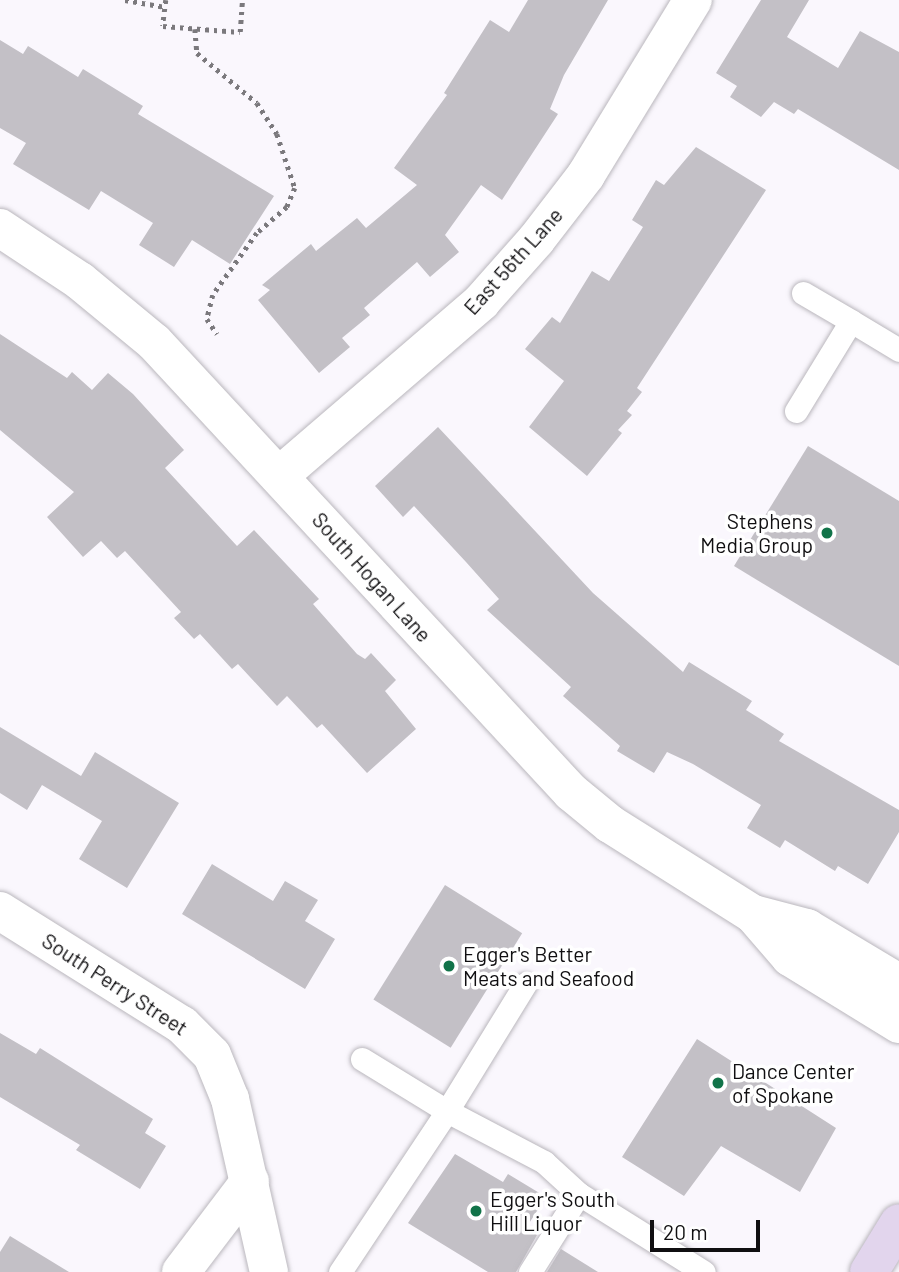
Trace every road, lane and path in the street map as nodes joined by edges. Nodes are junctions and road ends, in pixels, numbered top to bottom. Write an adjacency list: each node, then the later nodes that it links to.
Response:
1 (125, 0): 5 (path)
2 (166, 0): 5 (path)
3 (242, 0): 6 (path)
4 (693, 0): 13 (street, East 56th Lane)
5 (165, 7): 6 (path)
6 (195, 29): 10 (path)
7 (0, 228): 13 (street, South Hogan Lane)
8 (803, 293): 9 (lane)
9 (851, 321): 11 (lane); 12 (lane)
10 (217, 334)
11 (899, 350)
12 (796, 411)
13 (279, 476): 15 (street, South Hogan Lane)
14 (0, 911): 21 (street, South Perry Street)
15 (753, 914): 16 (street, South Hogan Lane); 18 (street, South Hogan Lane)
16 (899, 982)
17 (525, 984): 20 (lane)
18 (899, 1024)
19 (362, 1059): 20 (lane)
20 (447, 1111): 22 (lane); 26 (lane)
21 (250, 1181): 24 (street); 25 (street, South Perry Street)
22 (579, 1194): 27 (lane); 28 (lane)
23 (899, 1223): 29 (main road)
24 (181, 1272)
25 (269, 1272)
26 (340, 1272)
27 (530, 1272)
28 (704, 1272)
29 (869, 1272)

